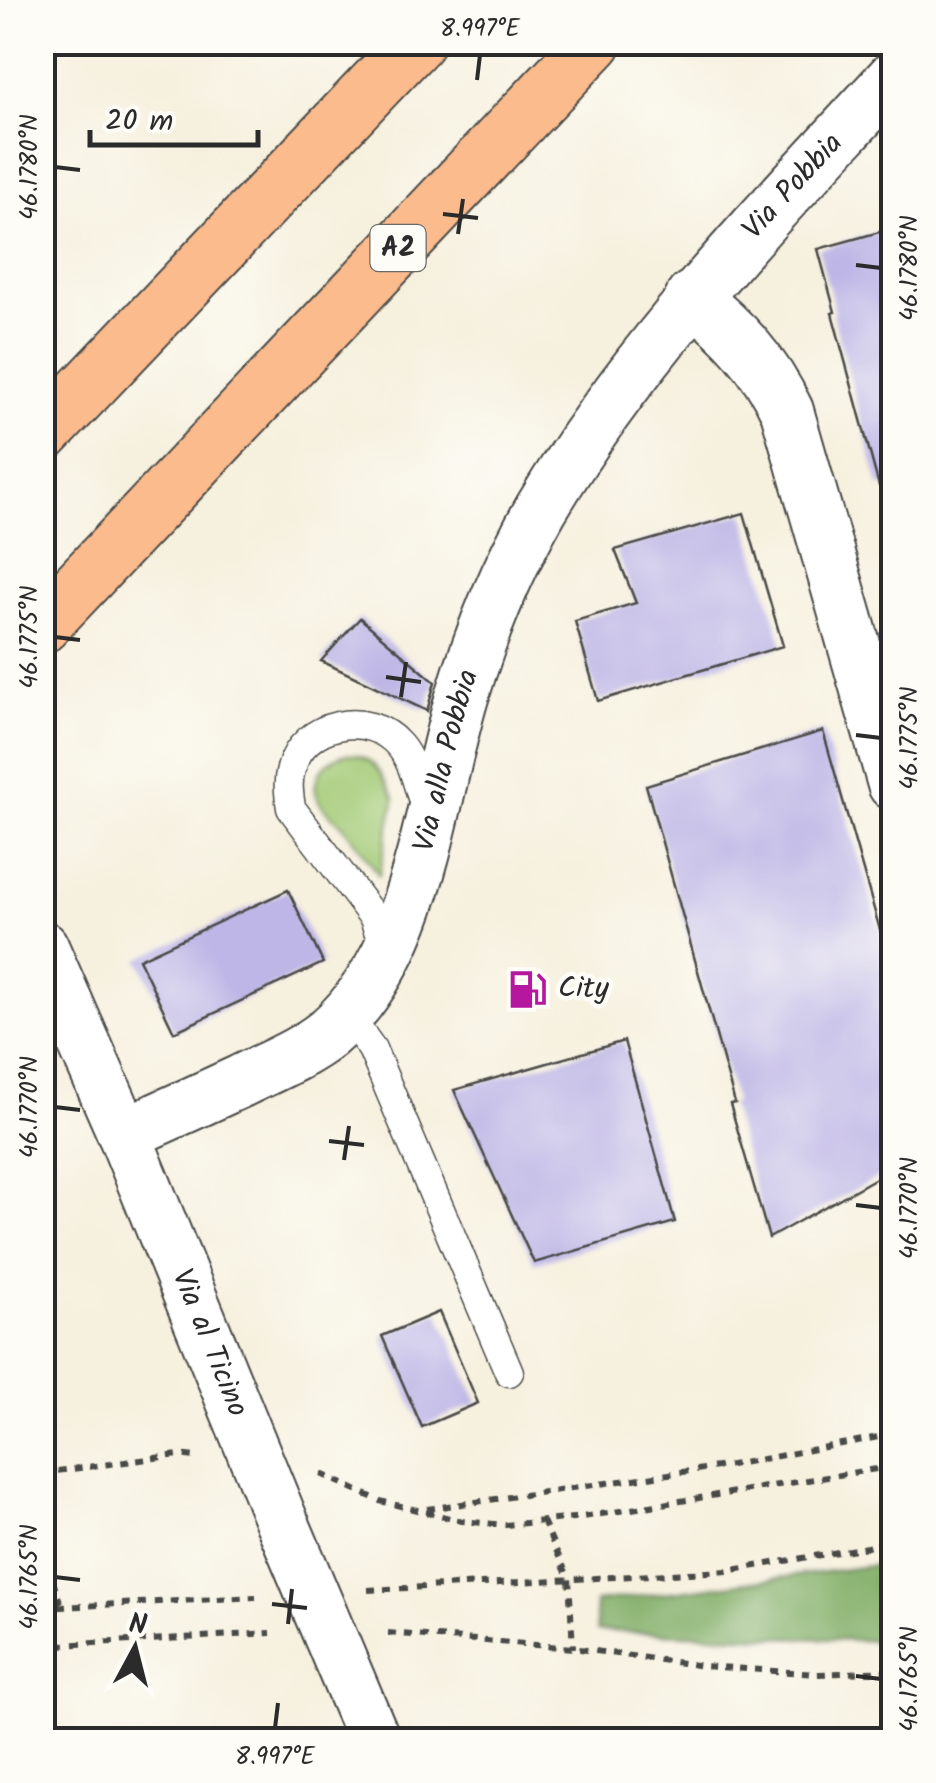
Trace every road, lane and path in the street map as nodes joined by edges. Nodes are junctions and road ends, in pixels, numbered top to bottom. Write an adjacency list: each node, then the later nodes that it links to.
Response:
1 (416, 42): 5 (highway)
2 (594, 42): 6 (highway, A2)
3 (894, 77): 4 (street, Via Pobbia)
4 (692, 298): 7 (street); 8 (street, Via alla Pobbia)
5 (42, 434)
6 (42, 625)
7 (894, 784)
8 (429, 821): 10 (street, Via alla Pobbia); 10 (lane)
9 (42, 947): 11 (street, Via al Ticino)
10 (361, 996): 11 (street, Via alla Pobbia); 12 (lane)
11 (124, 1134): 14 (street, Via al Ticino)
12 (509, 1372)
13 (894, 1434): 17 (path)
14 (259, 1464): 16 (path); 17 (path); 31 (street, Via al Ticino, bridge)
15 (894, 1466): 18 (path)
16 (42, 1473)
17 (421, 1510): 18 (path)
18 (543, 1520): 21 (path)
19 (894, 1539): 21 (path)
20 (42, 1552): 24 (path)
21 (570, 1579): 22 (path); 29 (path)
22 (355, 1591)
23 (257, 1596): 24 (path)
24 (62, 1607): 25 (path)
25 (42, 1608)
26 (375, 1632): 29 (path)
27 (283, 1633): 28 (path)
28 (42, 1646)
29 (573, 1648): 30 (path)
30 (894, 1671)
31 (374, 1740)

